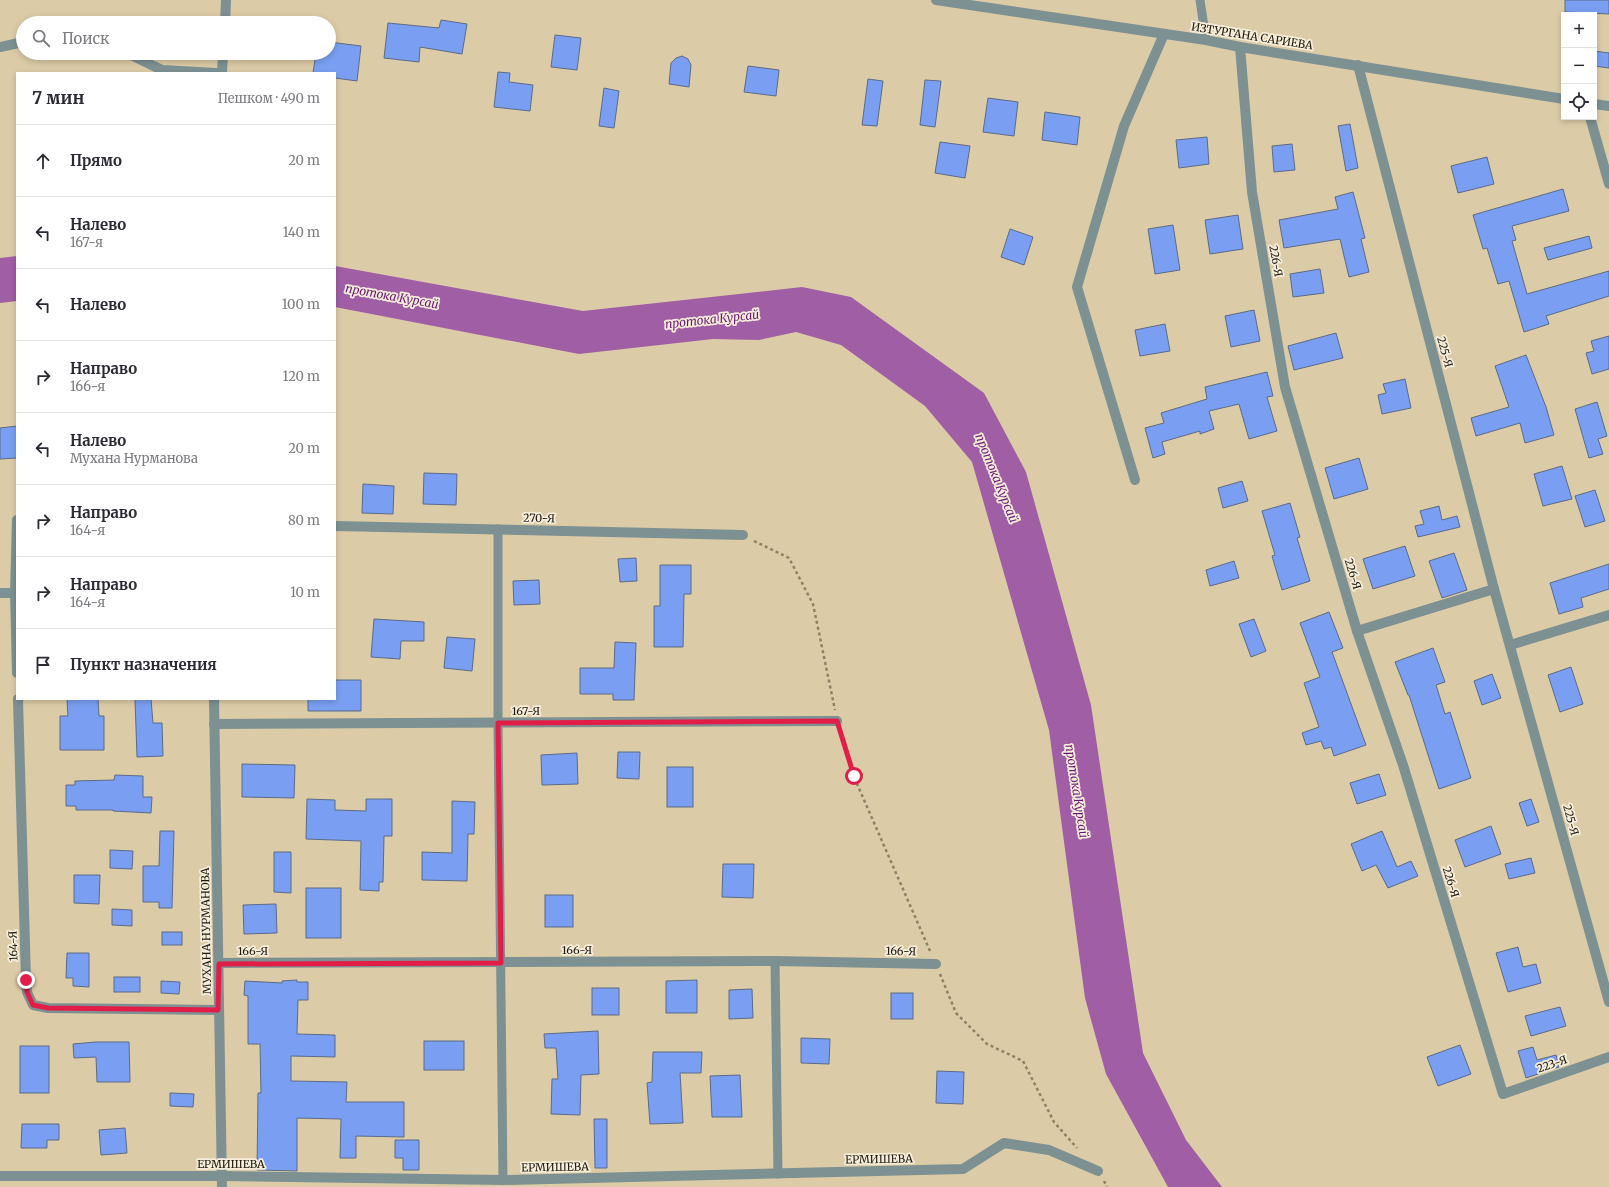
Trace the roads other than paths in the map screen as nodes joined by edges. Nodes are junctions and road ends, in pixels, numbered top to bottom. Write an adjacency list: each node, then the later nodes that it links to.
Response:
1 (226, 0): 4 (street)
2 (936, 0): 5 (street, ИЗТУРГАНА САРИЕВА)
3 (1200, 0): 6 (lane)
4 (225, 16)
5 (1164, 34): 6 (street, ИЗТУРГАНА САРИЕВА); 20 (street)
6 (1206, 40): 8 (street, ИЗТУРГАНА САРИЕВА)
7 (16, 44): 9 (street)
8 (1240, 47): 12 (street, ИЗТУРГАНА САРИЕВА); 29 (street, 226-Я)
9 (0, 48)
10 (141, 60): 13 (street)
11 (223, 60): 14 (street)
12 (1358, 65): 15 (street, ИЗТУРГАНА САРИЕВА); 25 (street, 225-Я)
13 (199, 72)
14 (222, 72)
15 (1561, 99)
16 (1597, 104): 17 (street)
17 (1609, 106)
18 (1591, 120): 19 (street)
19 (1609, 184)
20 (1135, 480)
21 (336, 526): 22 (street, 270-Я)
22 (498, 529): 23 (street, 270-Я); 35 (lane)
23 (743, 535)
24 (16, 556): 27 (street)
25 (1494, 589): 29 (street); 31 (street, 225-Я)
26 (0, 593): 27 (street)
27 (15, 593): 30 (street)
28 (1609, 615): 31 (street)
29 (1357, 631): 44 (street, 226-Я)
30 (16, 633)
31 (1510, 644): 41 (street, 225-Я)
32 (18, 700): 42 (street, 164-Я)
33 (214, 700): 36 (street, МУХАНА НУРМАНОВА)
34 (837, 721): 35 (street, 167-Я)
35 (498, 723): 36 (street, 167-Я); 38 (lane)
36 (214, 724): 39 (street, МУХАНА НУРМАНОВА)
37 (775, 961): 38 (street, 166-Я); 40 (street, 166-Я); 46 (lane)
38 (501, 963): 39 (street, 166-Я); 49 (lane)
39 (219, 964): 42 (street, МУХАНА НУРМАНОВА)
40 (936, 964)
41 (1609, 1002)
42 (218, 1010): 48 (street, МУХАНА НУРМАНОВА)
43 (1609, 1057): 44 (street, 223-Я)
44 (1503, 1094)
45 (1098, 1171): 46 (street, ЕРМИШЕВА)
46 (778, 1174): 49 (street, ЕРМИШЕВА)
47 (0, 1176): 48 (street, ЕРМИШЕВА)
48 (222, 1176): 49 (street, ЕРМИШЕВА); 50 (street, МУХАНА НУРМАНОВА)
49 (503, 1180)
50 (222, 1187)

